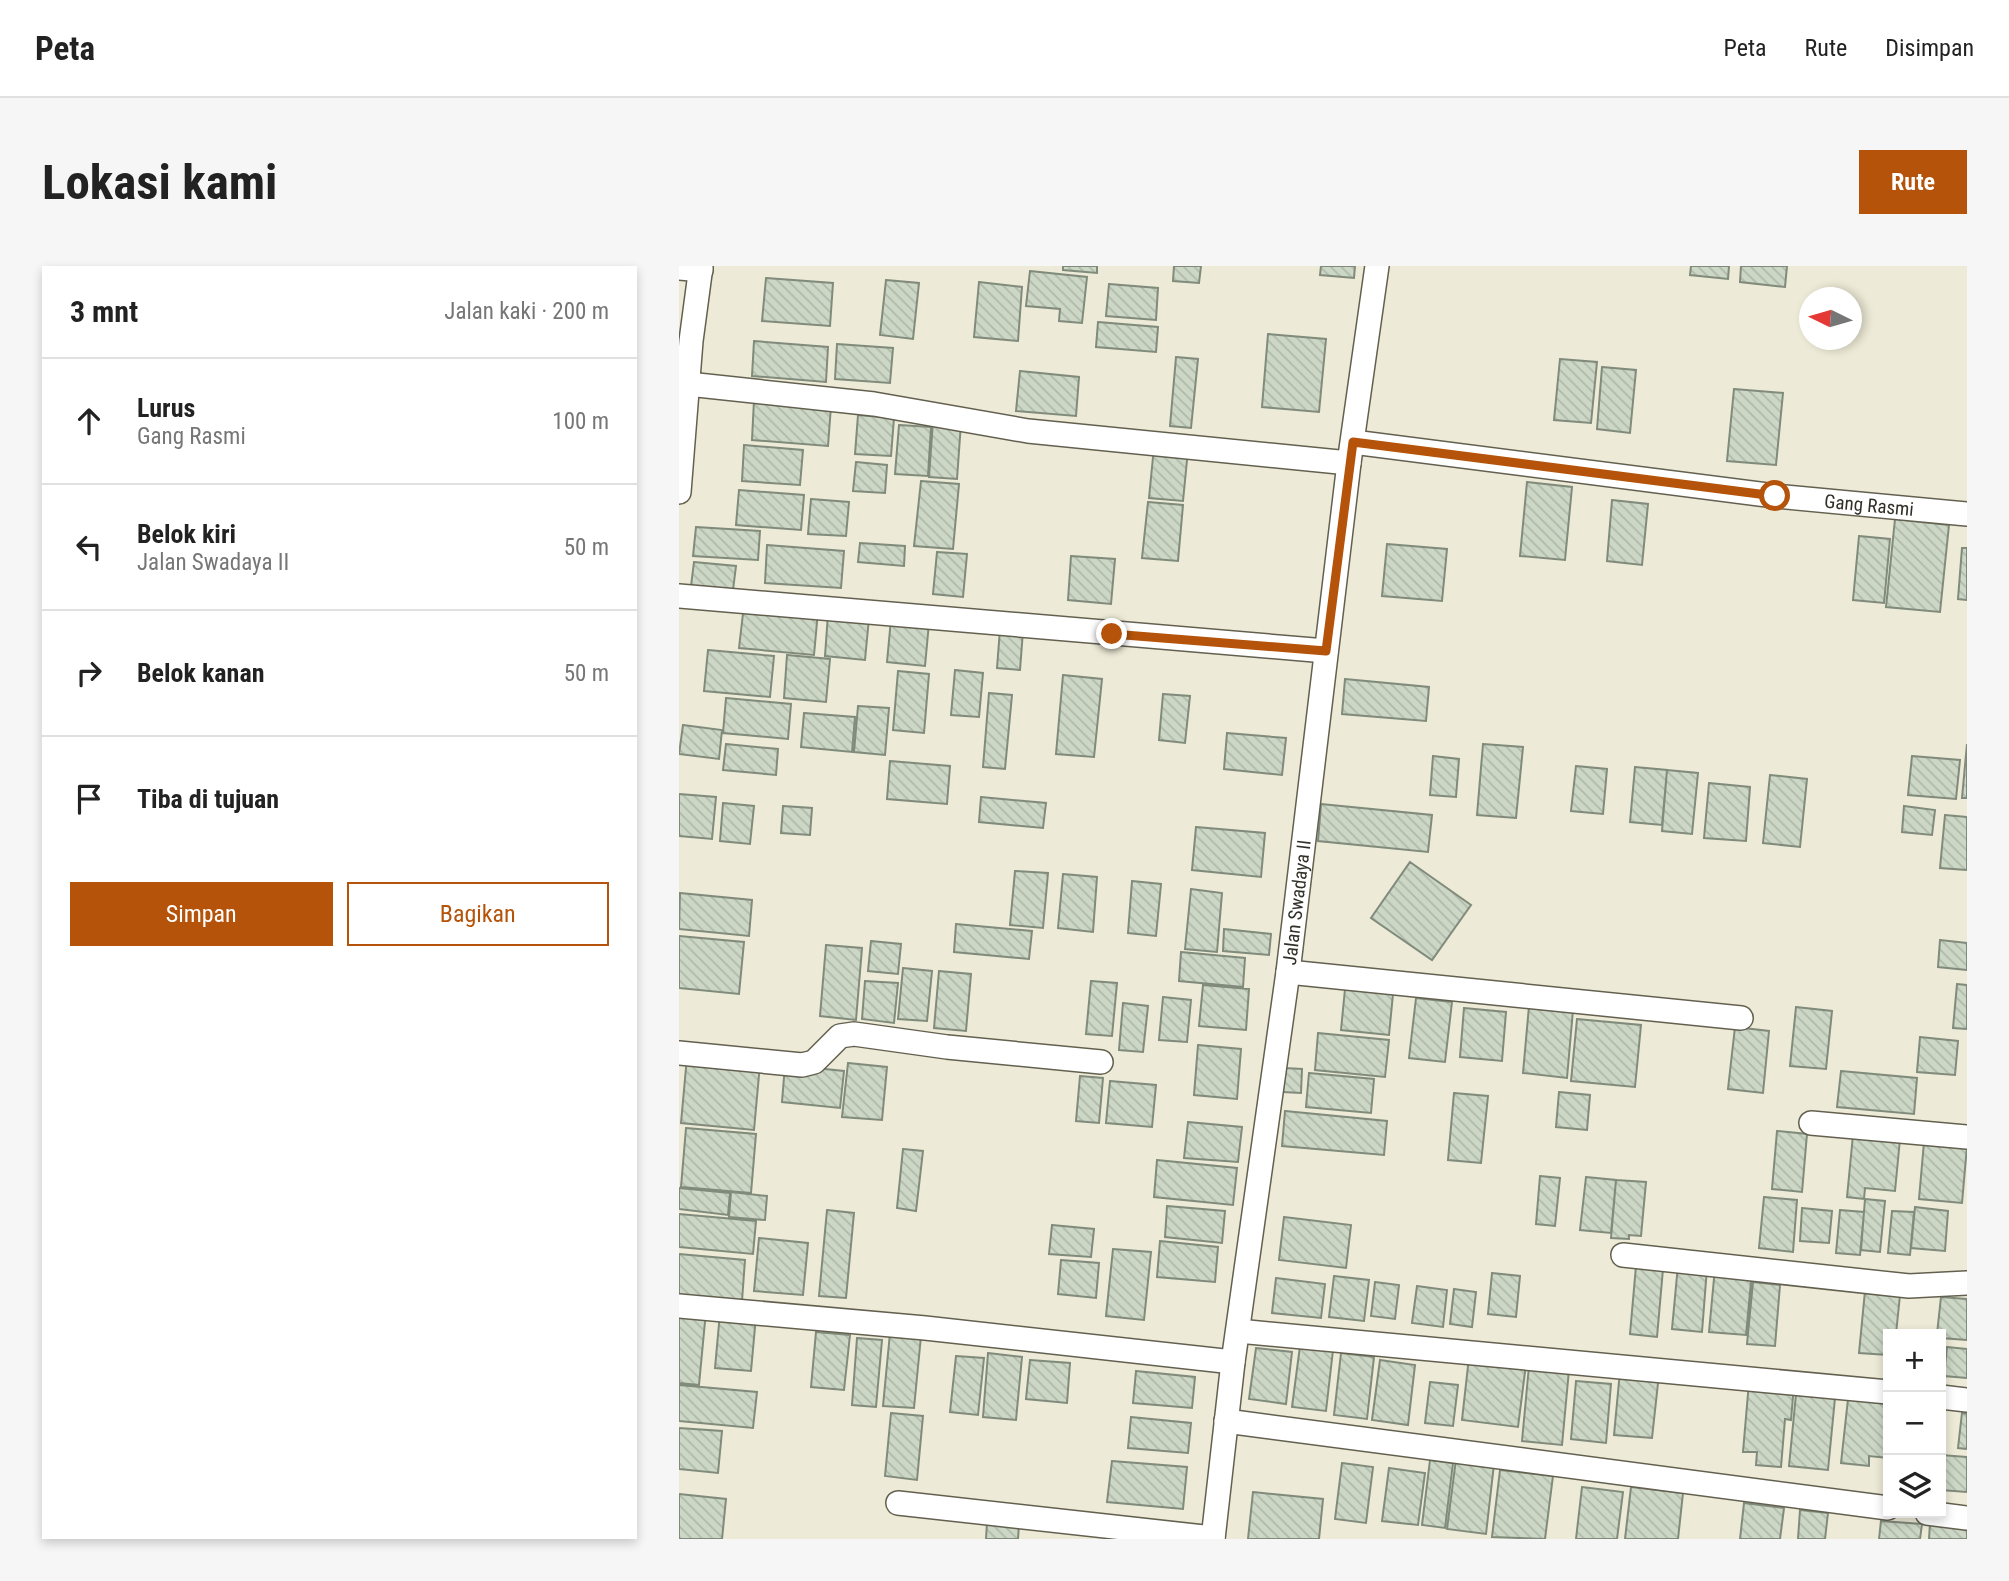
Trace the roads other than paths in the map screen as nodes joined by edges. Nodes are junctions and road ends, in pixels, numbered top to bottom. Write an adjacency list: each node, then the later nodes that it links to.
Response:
1 (1377, 266): 5 (street, Jalan Swadaya II)
2 (694, 268): 3 (street)
3 (685, 341): 4 (street)
4 (688, 384): 5 (street, Gang Rasmi); 6 (street)
5 (1351, 453): 7 (street, Gang Rasmi); 9 (street, Jalan Swadaya II)
6 (679, 492)
7 (1967, 514)
8 (679, 596): 9 (street)
9 (1326, 651): 10 (street, Jalan Swadaya II)
10 (1288, 972): 11 (street); 19 (street, Jalan Swadaya II)
11 (1741, 1018)
12 (679, 1053): 13 (street)
13 (1101, 1062)
14 (1811, 1123): 15 (street)
15 (1967, 1137)
16 (1623, 1255): 17 (street)
17 (1967, 1283)
18 (679, 1306): 20 (street)
19 (1238, 1331): 20 (street, Jalan Swadaya II); 21 (street)
20 (1233, 1362): 24 (street, Jalan Swadaya II)
21 (1883, 1392)
22 (1946, 1398): 23 (street)
23 (1967, 1400)
24 (1226, 1421): 26 (street); 29 (street, Jalan Swadaya II)
25 (898, 1503): 29 (street)
26 (1883, 1506)
27 (1946, 1515): 28 (street)
28 (1967, 1518)
29 (1213, 1538)

